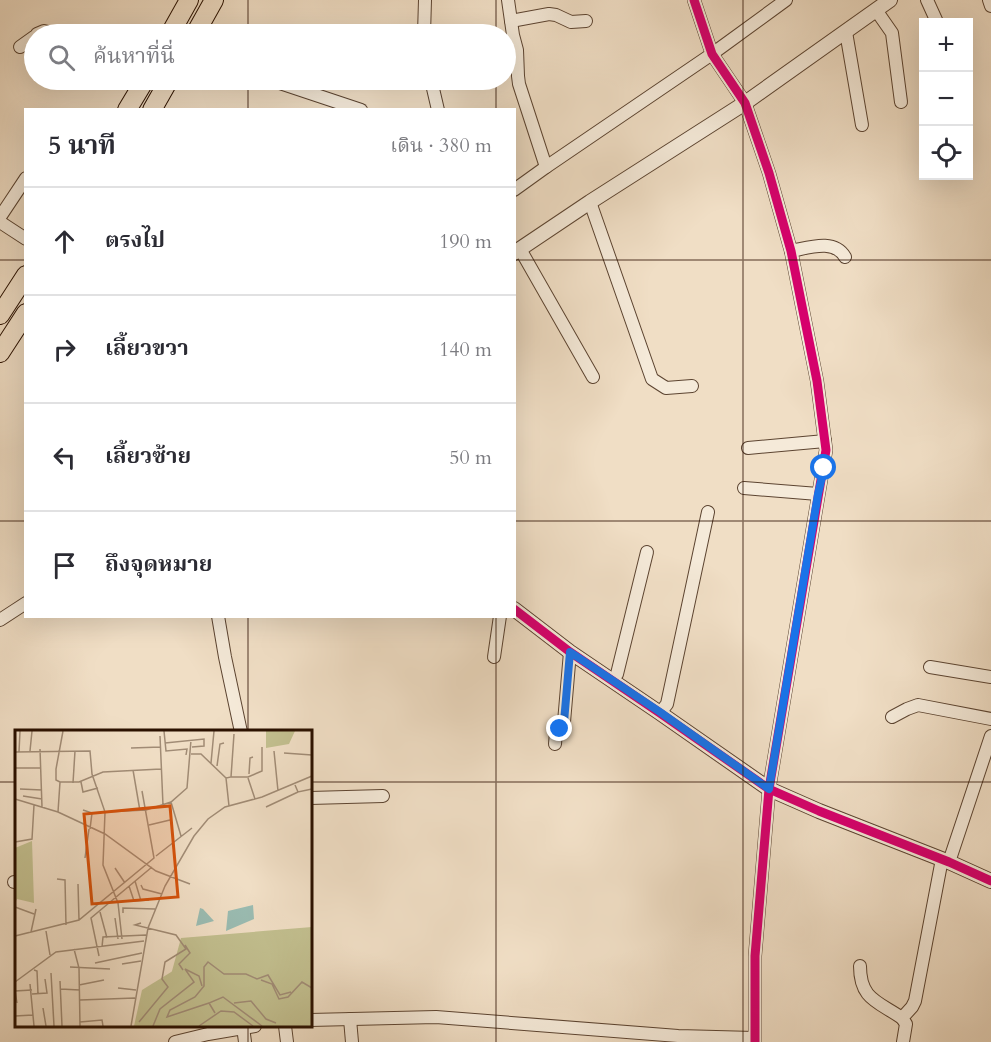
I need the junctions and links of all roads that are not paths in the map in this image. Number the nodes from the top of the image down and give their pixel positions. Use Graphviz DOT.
graph roads {
  1 [pos="189,0"];
  2 [pos="214,0"];
  3 [pos="425,0"];
  4 [pos="508,0"];
  5 [pos="694,0"];
  6 [pos="786,0"];
  7 [pos="891,0"];
  8 [pos="927,0"];
  9 [pos="989,0"];
  10 [pos="991,6"];
  11 [pos="876,10"];
  12 [pos="935,18"];
  13 [pos="511,21"];
  14 [pos="586,21"];
  15 [pos="176,24"];
  16 [pos="201,24"];
  17 [pos="424,24"];
  18 [pos="511,24"];
  19 [pos="846,32"];
  20 [pos="24,44"];
  21 [pos="516,46"];
  22 [pos="20,47"];
  23 [pos="712,54"];
  24 [pos="137,90"];
  25 [pos="163,90"];
  26 [pos="301,90"];
  27 [pos="433,90"];
  28 [pos="901,102"];
  29 [pos="745,103"];
  30 [pos="129,108"];
  31 [pos="153,108"];
  32 [pos="355,108"];
  33 [pos="438,108"];
  34 [pos="862,125"];
  35 [pos="546,166"];
  36 [pos="24,181"];
  37 [pos="516,188"];
  38 [pos="590,202"];
  39 [pos="0,217"];
  40 [pos="0,222"];
  41 [pos="24,238"];
  42 [pos="517,251"];
  43 [pos="791,251"];
  44 [pos="845,257"];
  45 [pos="24,278"];
  46 [pos="0,315"];
  47 [pos="24,317"];
  48 [pos="0,353"];
  49 [pos="593,377"];
  50 [pos="692,386"];
  51 [pos="825,441"];
  52 [pos="748,448"];
  53 [pos="744,488"];
  54 [pos="818,494"];
  55 [pos="708,512"];
  56 [pos="647,552"];
  57 [pos="24,604"];
  58 [pos="516,611"];
  59 [pos="218,618"];
  60 [pos="500,618"];
  61 [pos="0,620"];
  62 [pos="570,652"];
  63 [pos="495,657"];
  64 [pos="930,667"];
  65 [pos="991,677"];
  66 [pos="613,680"];
  67 [pos="660,712"];
  68 [pos="892,717"];
  69 [pos="991,719"];
  70 [pos="241,730"];
  71 [pos="991,736"];
  72 [pos="555,744"];
  73 [pos="769,789"];
  74 [pos="383,796"];
  75 [pos="312,798"];
  76 [pos="945,861"];
  77 [pos="991,881"];
  78 [pos="860,966"];
  79 [pos="350,1018"];
  80 [pos="902,1018"];
  81 [pos="312,1020"];
  82 [pos="244,1027"];
  83 [pos="249,1027"];
  84 [pos="285,1027"];
  85 [pos="755,1040"];
  86 [pos="177,1042"];
  87 [pos="244,1042"];
  88 [pos="287,1042"];
  89 [pos="352,1042"];
  90 [pos="903,1042"];
  1 -- 15 [label="main road"];
  2 -- 16 [label="main road"];
  3 -- 17 [label="street"];
  4 -- 13 [label="street"];
  5 -- 23 [label="street"];
  6 -- 23 [label="street"];
  7 -- 11 [label="street"];
  8 -- 12 [label="street"];
  9 -- 10 [label="street"];
  11 -- 19 [label="street"];
  11 -- 28 [label="street"];
  13 -- 14 [label="street"];
  13 -- 18 [label="street"];
  19 -- 29 [label="street"];
  19 -- 34 [label="street"];
  20 -- 22 [label="street"];
  21 -- 35 [label="street"];
  23 -- 29 [label="street"];
  23 -- 35 [label="street"];
  24 -- 30 [label="main road"];
  25 -- 31 [label="main road"];
  26 -- 32 [label="street"];
  27 -- 33 [label="street"];
  29 -- 38 [label="street"];
  29 -- 43 [label="street"];
  35 -- 37 [label="street"];
  36 -- 39 [label="street"];
  38 -- 42 [label="street"];
  38 -- 50 [label="street"];
  40 -- 41 [label="street"];
  42 -- 49 [label="street"];
  43 -- 44 [label="street"];
  43 -- 51 [label="street"];
  45 -- 46 [label="main road"];
  47 -- 48 [label="main road"];
  51 -- 52 [label="street"];
  51 -- 54 [label="street"];
  53 -- 54 [label="street"];
  54 -- 73 [label="street"];
  55 -- 67 [label="street"];
  56 -- 66 [label="street"];
  57 -- 61 [label="street"];
  58 -- 62 [label="street"];
  59 -- 70 [label="street"];
  60 -- 63 [label="street"];
  62 -- 66 [label="street"];
  62 -- 72 [label="street"];
  64 -- 65 [label="street"];
  66 -- 67 [label="street"];
  67 -- 73 [label="street"];
  68 -- 69 [label="street"];
  71 -- 76 [label="street"];
  73 -- 76 [label="street"];
  73 -- 85 [label="street"];
  74 -- 75 [label="street"];
  76 -- 77 [label="street"];
  76 -- 80 [label="street"];
  78 -- 80 [label="street"];
  79 -- 81 [label="street"];
  79 -- 85 [label="street"];
  79 -- 89 [label="street"];
  80 -- 90 [label="street"];
  82 -- 86 [label="street"];
  83 -- 87 [label="street"];
  84 -- 88 [label="street"];
}
